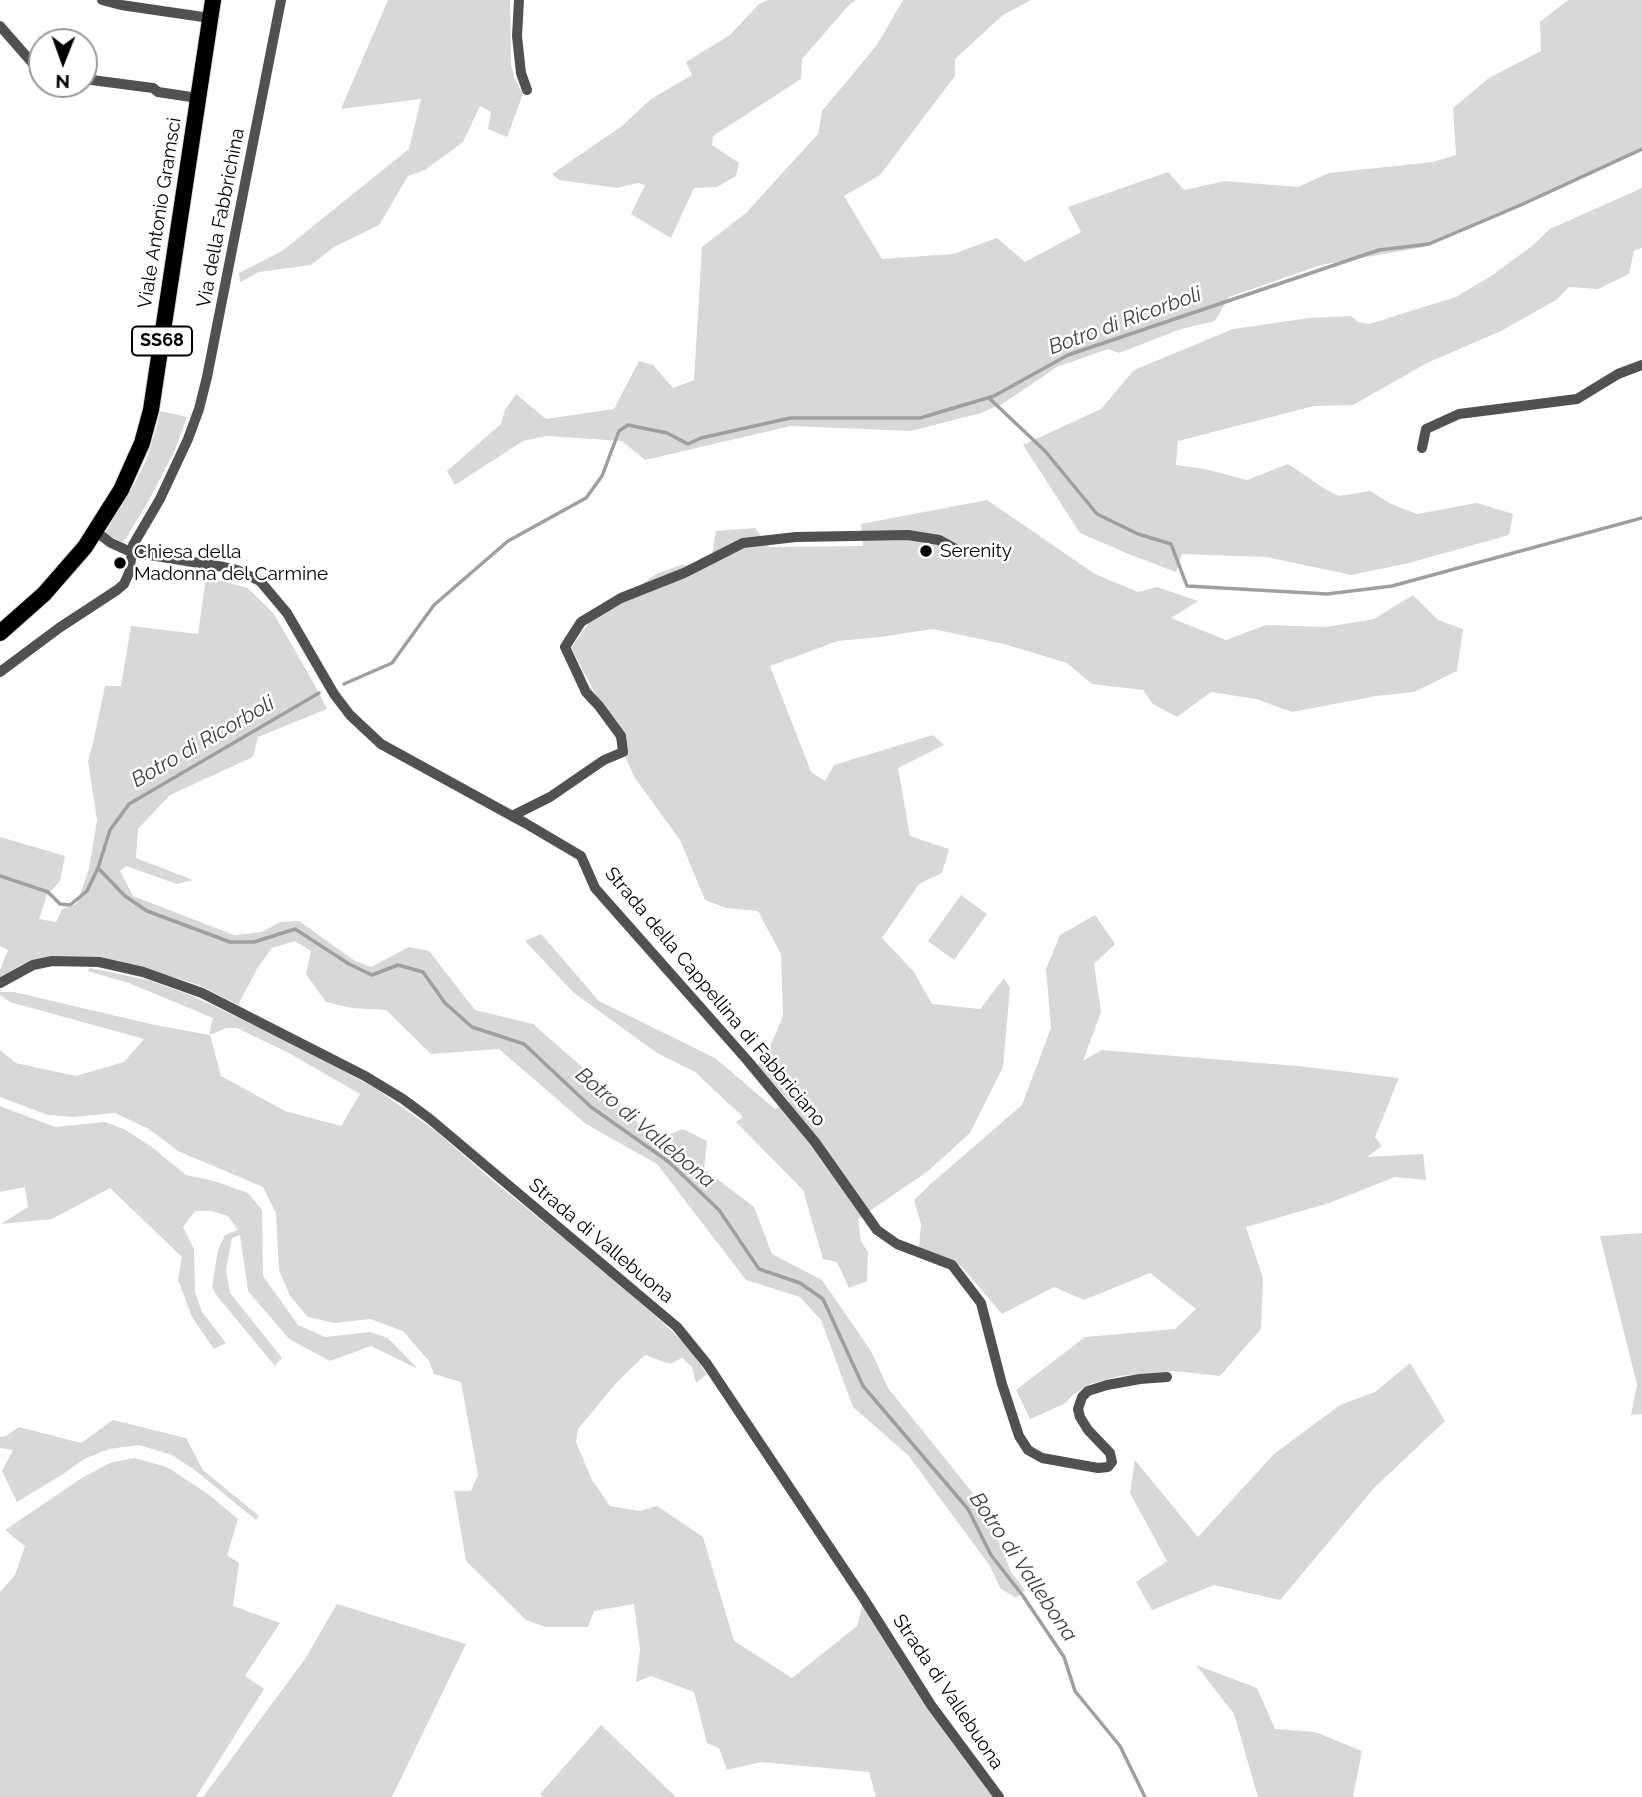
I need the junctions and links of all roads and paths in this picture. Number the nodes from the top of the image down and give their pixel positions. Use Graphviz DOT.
graph roads {
  1 [pos="102,0"];
  2 [pos="213,0"];
  3 [pos="519,0"];
  4 [pos="280,6"];
  5 [pos="210,18"];
  6 [pos="0,26"];
  7 [pos="28,59"];
  8 [pos="98,81"];
  9 [pos="527,90"];
  10 [pos="198,98"];
  11 [pos="1642,365"];
  12 [pos="1422,448"];
  13 [pos="95,531"];
  14 [pos="131,552"];
  15 [pos="961,552"];
  16 [pos="0,633"];
  17 [pos="0,672"];
  18 [pos="512,816"];
  19 [pos="0,983"];
  20 [pos="1167,1377"];
  21 [pos="999,1797"];
  1 -- 5 [label="street"];
  2 -- 5 [label="main road, Viale Antonio Gramsci / SS68"];
  3 -- 9 [label="street"];
  4 -- 14 [label="street, Via della Fabbrichina"];
  5 -- 10 [label="main road, Viale Antonio Gramsci / SS68"];
  6 -- 7 [label="street"];
  8 -- 10 [label="street"];
  10 -- 13 [label="main road, Viale Antonio Gramsci / SS68"];
  11 -- 12 [label="street"];
  13 -- 14 [label="street, Strada della Cappellina di Fabbriciano"];
  13 -- 16 [label="main road, Viale Antonio Gramsci / SS68"];
  14 -- 17 [label="street, Via della Fabbrichina"];
  14 -- 18 [label="street, Strada della Cappellina di Fabbriciano"];
  15 -- 18 [label="street"];
  18 -- 20 [label="street, Strada della Cappellina di Fabbriciano"];
  19 -- 21 [label="street, Strada di Vallebuona"];
}
